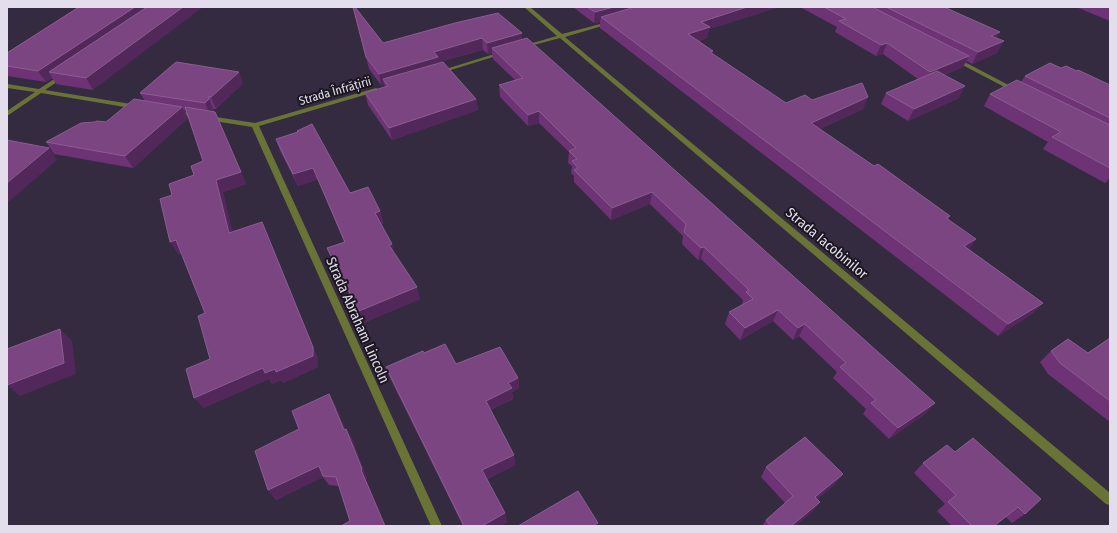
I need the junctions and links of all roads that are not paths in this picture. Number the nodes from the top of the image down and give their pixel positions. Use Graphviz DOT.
graph roads {
  1 [pos="527,7"];
  2 [pos="619,20"];
  3 [pos="562,36"];
  4 [pos="516,50"];
  5 [pos="508,52"];
  6 [pos="950,57"];
  7 [pos="65,74"];
  8 [pos="431,74"];
  9 [pos="7,86"];
  10 [pos="385,88"];
  11 [pos="40,91"];
  12 [pos="1020,93"];
  13 [pos="147,108"];
  14 [pos="170,112"];
  15 [pos="7,114"];
  16 [pos="255,125"];
  17 [pos="1110,500"];
  18 [pos="437,526"];
  1 -- 3 [label="street, Strada Iacobinilor"];
  2 -- 3 [label="street"];
  3 -- 4 [label="street"];
  3 -- 17 [label="street, Strada Iacobinilor"];
  5 -- 8 [label="street"];
  6 -- 12 [label="street"];
  7 -- 11 [label="street"];
  9 -- 11 [label="street"];
  10 -- 16 [label="street, Strada Înfrățirii"];
  11 -- 13 [label="street"];
  11 -- 15 [label="street"];
  14 -- 16 [label="street, Strada Înfrățirii"];
  16 -- 18 [label="street, Strada Abraham Lincoln"];
}
